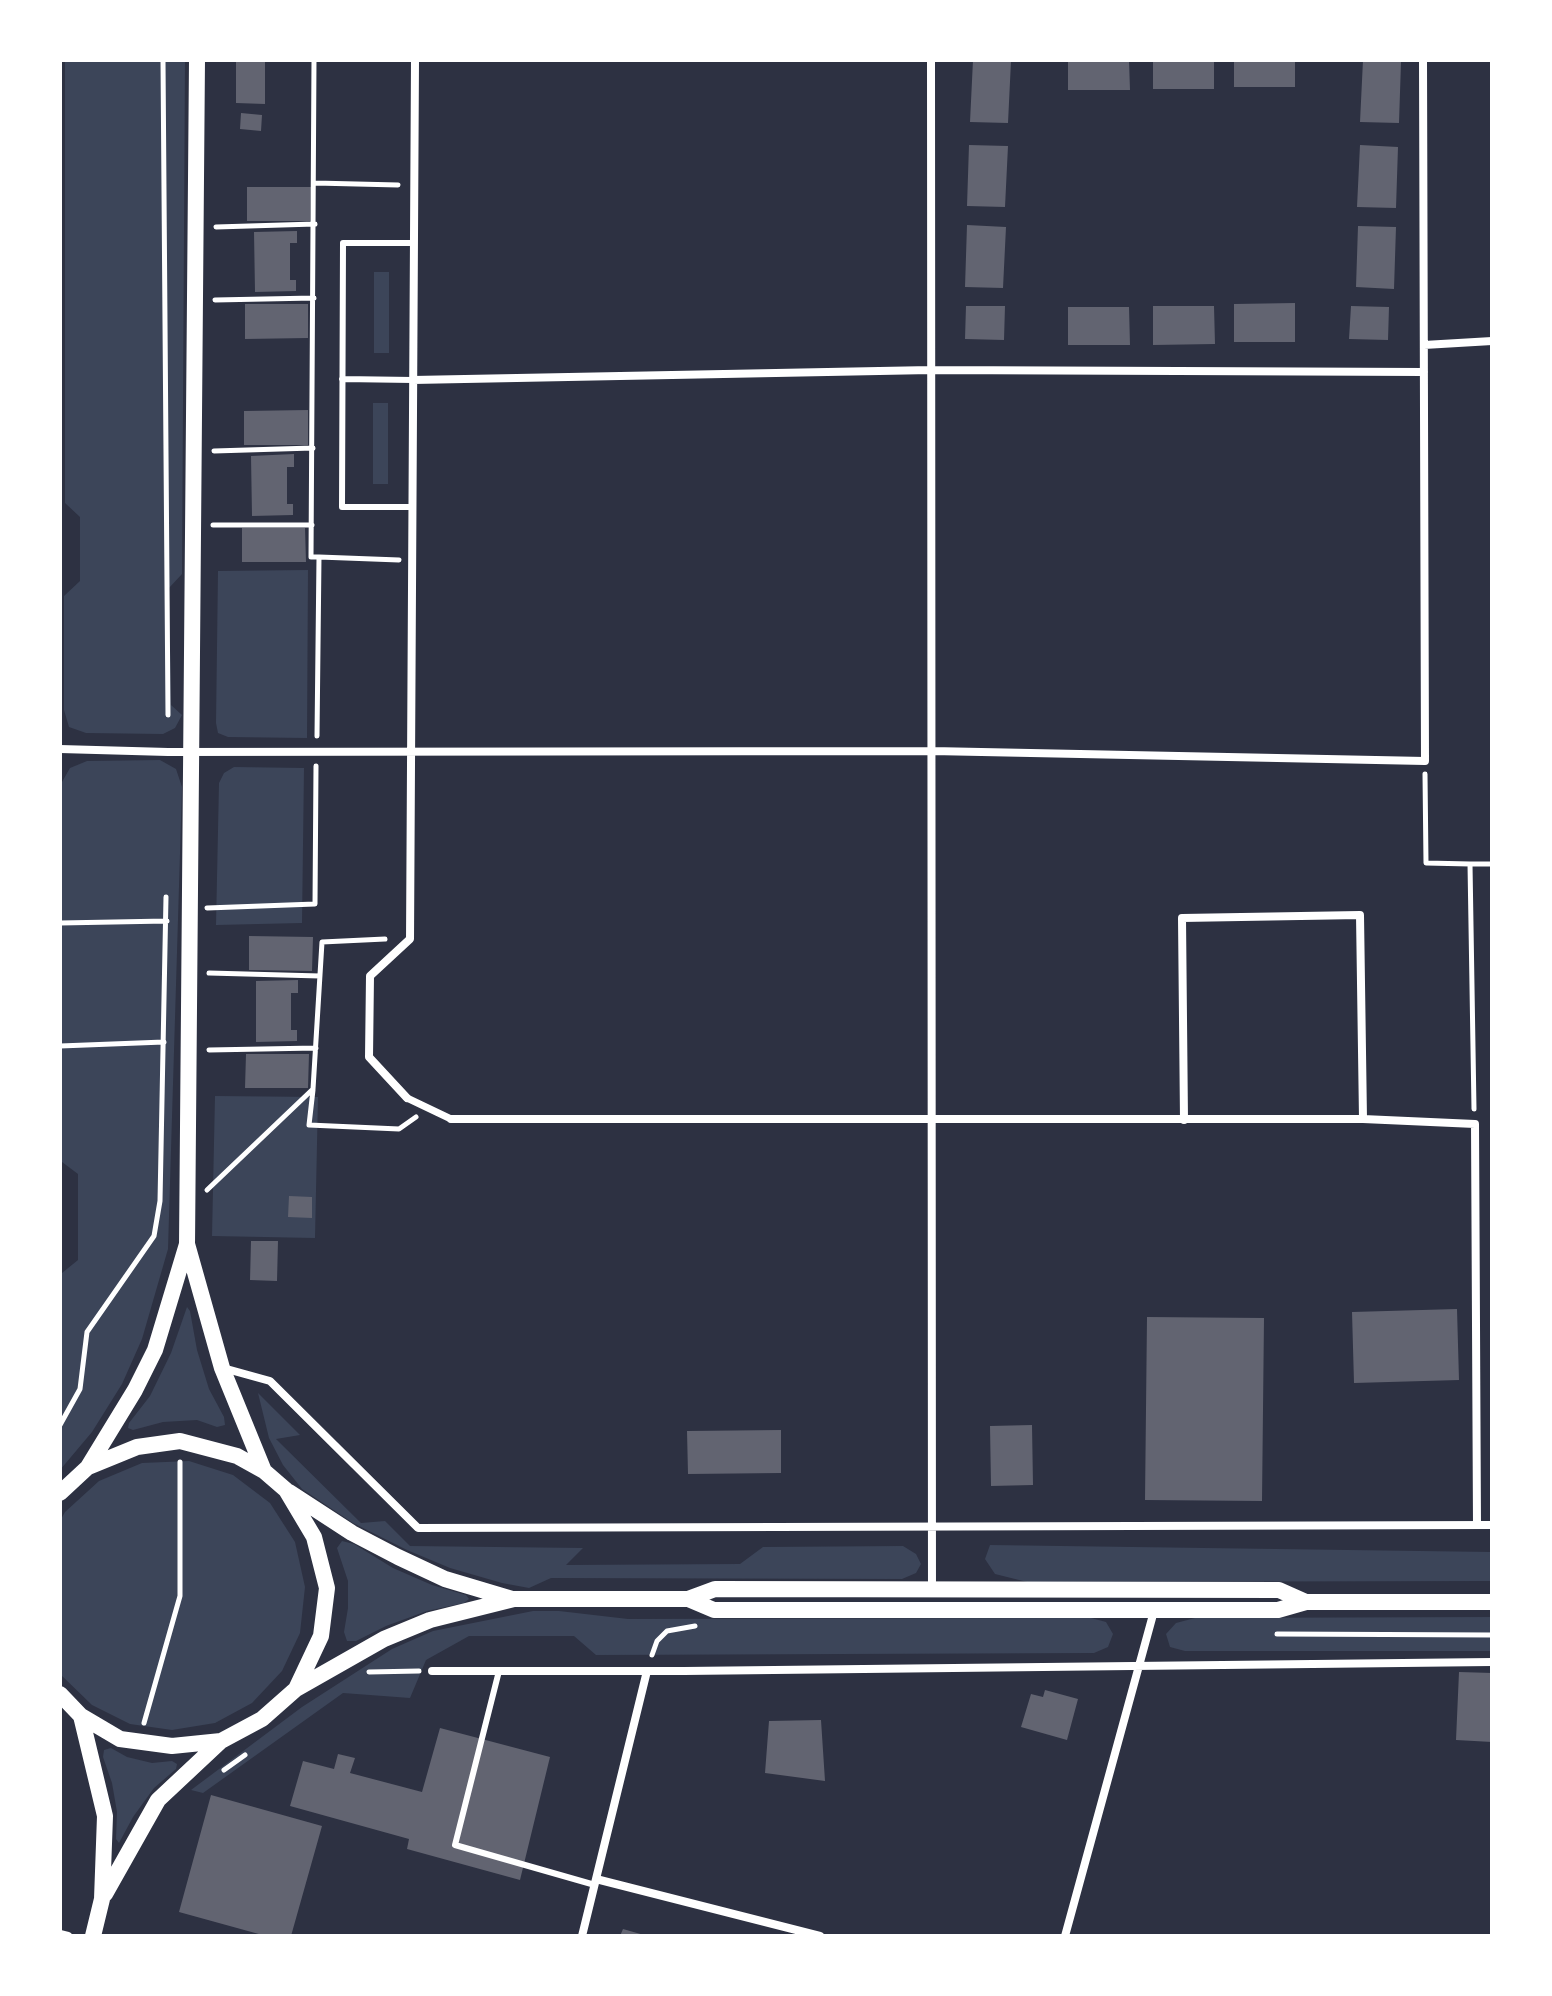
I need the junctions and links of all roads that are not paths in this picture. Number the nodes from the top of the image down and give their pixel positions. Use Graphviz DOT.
graph roads {
  1 [pos="197,60"];
  2 [pos="415,60"];
  3 [pos="931,60"];
  4 [pos="1423,60"];
  5 [pos="413,243"];
  6 [pos="1492,341"];
  7 [pos="1424,345"];
  8 [pos="931,370"];
  9 [pos="1424,372"];
  10 [pos="342,379"];
  11 [pos="413,380"];
  12 [pos="412,507"];
  13 [pos="60,749"];
  14 [pos="191,751"];
  15 [pos="411,751"];
  16 [pos="932,751"];
  17 [pos="407,1098"];
  18 [pos="451,1119"];
  19 [pos="1363,1119"];
  20 [pos="932,1120"];
  21 [pos="1184,1120"];
  22 [pos="187,1244"];
  23 [pos="222,1368"];
  24 [pos="88,1467"];
  25 [pos="264,1471"];
  26 [pos="286,1490"];
  27 [pos="60,1493"];
  28 [pos="1477,1525"];
  29 [pos="1492,1525"];
  30 [pos="933,1527"];
  31 [pos="932,1590"];
  32 [pos="514,1599"];
  33 [pos="688,1599"];
  34 [pos="1306,1602"];
  35 [pos="1492,1602"];
  36 [pos="1154,1610"];
  37 [pos="1492,1662"];
  38 [pos="1139,1666"];
  39 [pos="432,1671"];
  40 [pos="499,1671"];
  41 [pos="647,1671"];
  42 [pos="296,1689"];
  43 [pos="60,1694"];
  44 [pos="81,1716"];
  45 [pos="221,1741"];
  46 [pos="595,1882"];
  47 [pos="102,1899"];
  48 [pos="60,1934"];
  49 [pos="68,1936"];
  50 [pos="93,1936"];
  51 [pos="582,1936"];
  52 [pos="820,1936"];
  53 [pos="1065,1936"];
  1 -- 14 [label="main road"];
  2 -- 5 [label="street"];
  3 -- 8 [label="street"];
  4 -- 7 [label="street"];
  5 -- 10 [label="lane"];
  5 -- 11 [label="street"];
  6 -- 7 [label="street"];
  7 -- 9 [label="street"];
  8 -- 9 [label="street"];
  8 -- 11 [label="street"];
  8 -- 16 [label="street"];
  9 -- 16 [label="street"];
  10 -- 11 [label="lane"];
  10 -- 12 [label="lane"];
  11 -- 12 [label="street"];
  12 -- 15 [label="street"];
  13 -- 14 [label="street"];
  14 -- 15 [label="street"];
  14 -- 22 [label="main road"];
  15 -- 16 [label="street"];
  15 -- 17 [label="street"];
  16 -- 20 [label="street"];
  17 -- 18 [label="street"];
  18 -- 20 [label="street"];
  19 -- 21 [label="street"];
  19 -- 21 [label="street"];
  19 -- 28 [label="street"];
  20 -- 21 [label="street"];
  20 -- 30 [label="street"];
  22 -- 23 [label="main road"];
  22 -- 24 [label="main road"];
  23 -- 25 [label="main road"];
  23 -- 30 [label="street"];
  24 -- 25 [label="main road"];
  24 -- 27 [label="main road"];
  25 -- 26 [label="main road"];
  26 -- 32 [label="main road"];
  26 -- 42 [label="main road"];
  28 -- 29 [label="street"];
  28 -- 30 [label="street"];
  30 -- 31 [label="street"];
  31 -- 33 [label="main road"];
  31 -- 34 [label="main road"];
  32 -- 33 [label="main road"];
  32 -- 42 [label="main road"];
  33 -- 36 [label="main road"];
  34 -- 35 [label="main road"];
  34 -- 36 [label="main road"];
  36 -- 38 [label="street"];
  37 -- 38 [label="street"];
  38 -- 41 [label="street"];
  38 -- 53 [label="street"];
  39 -- 40 [label="street"];
  40 -- 41 [label="street"];
  40 -- 46 [label="lane"];
  41 -- 46 [label="street"];
  42 -- 45 [label="main road"];
  43 -- 44 [label="main road"];
  44 -- 45 [label="main road"];
  44 -- 47 [label="main road"];
  45 -- 47 [label="main road"];
  46 -- 51 [label="street"];
  46 -- 52 [label="street"];
  47 -- 50 [label="main road"];
  48 -- 49 [label="street"];
}
